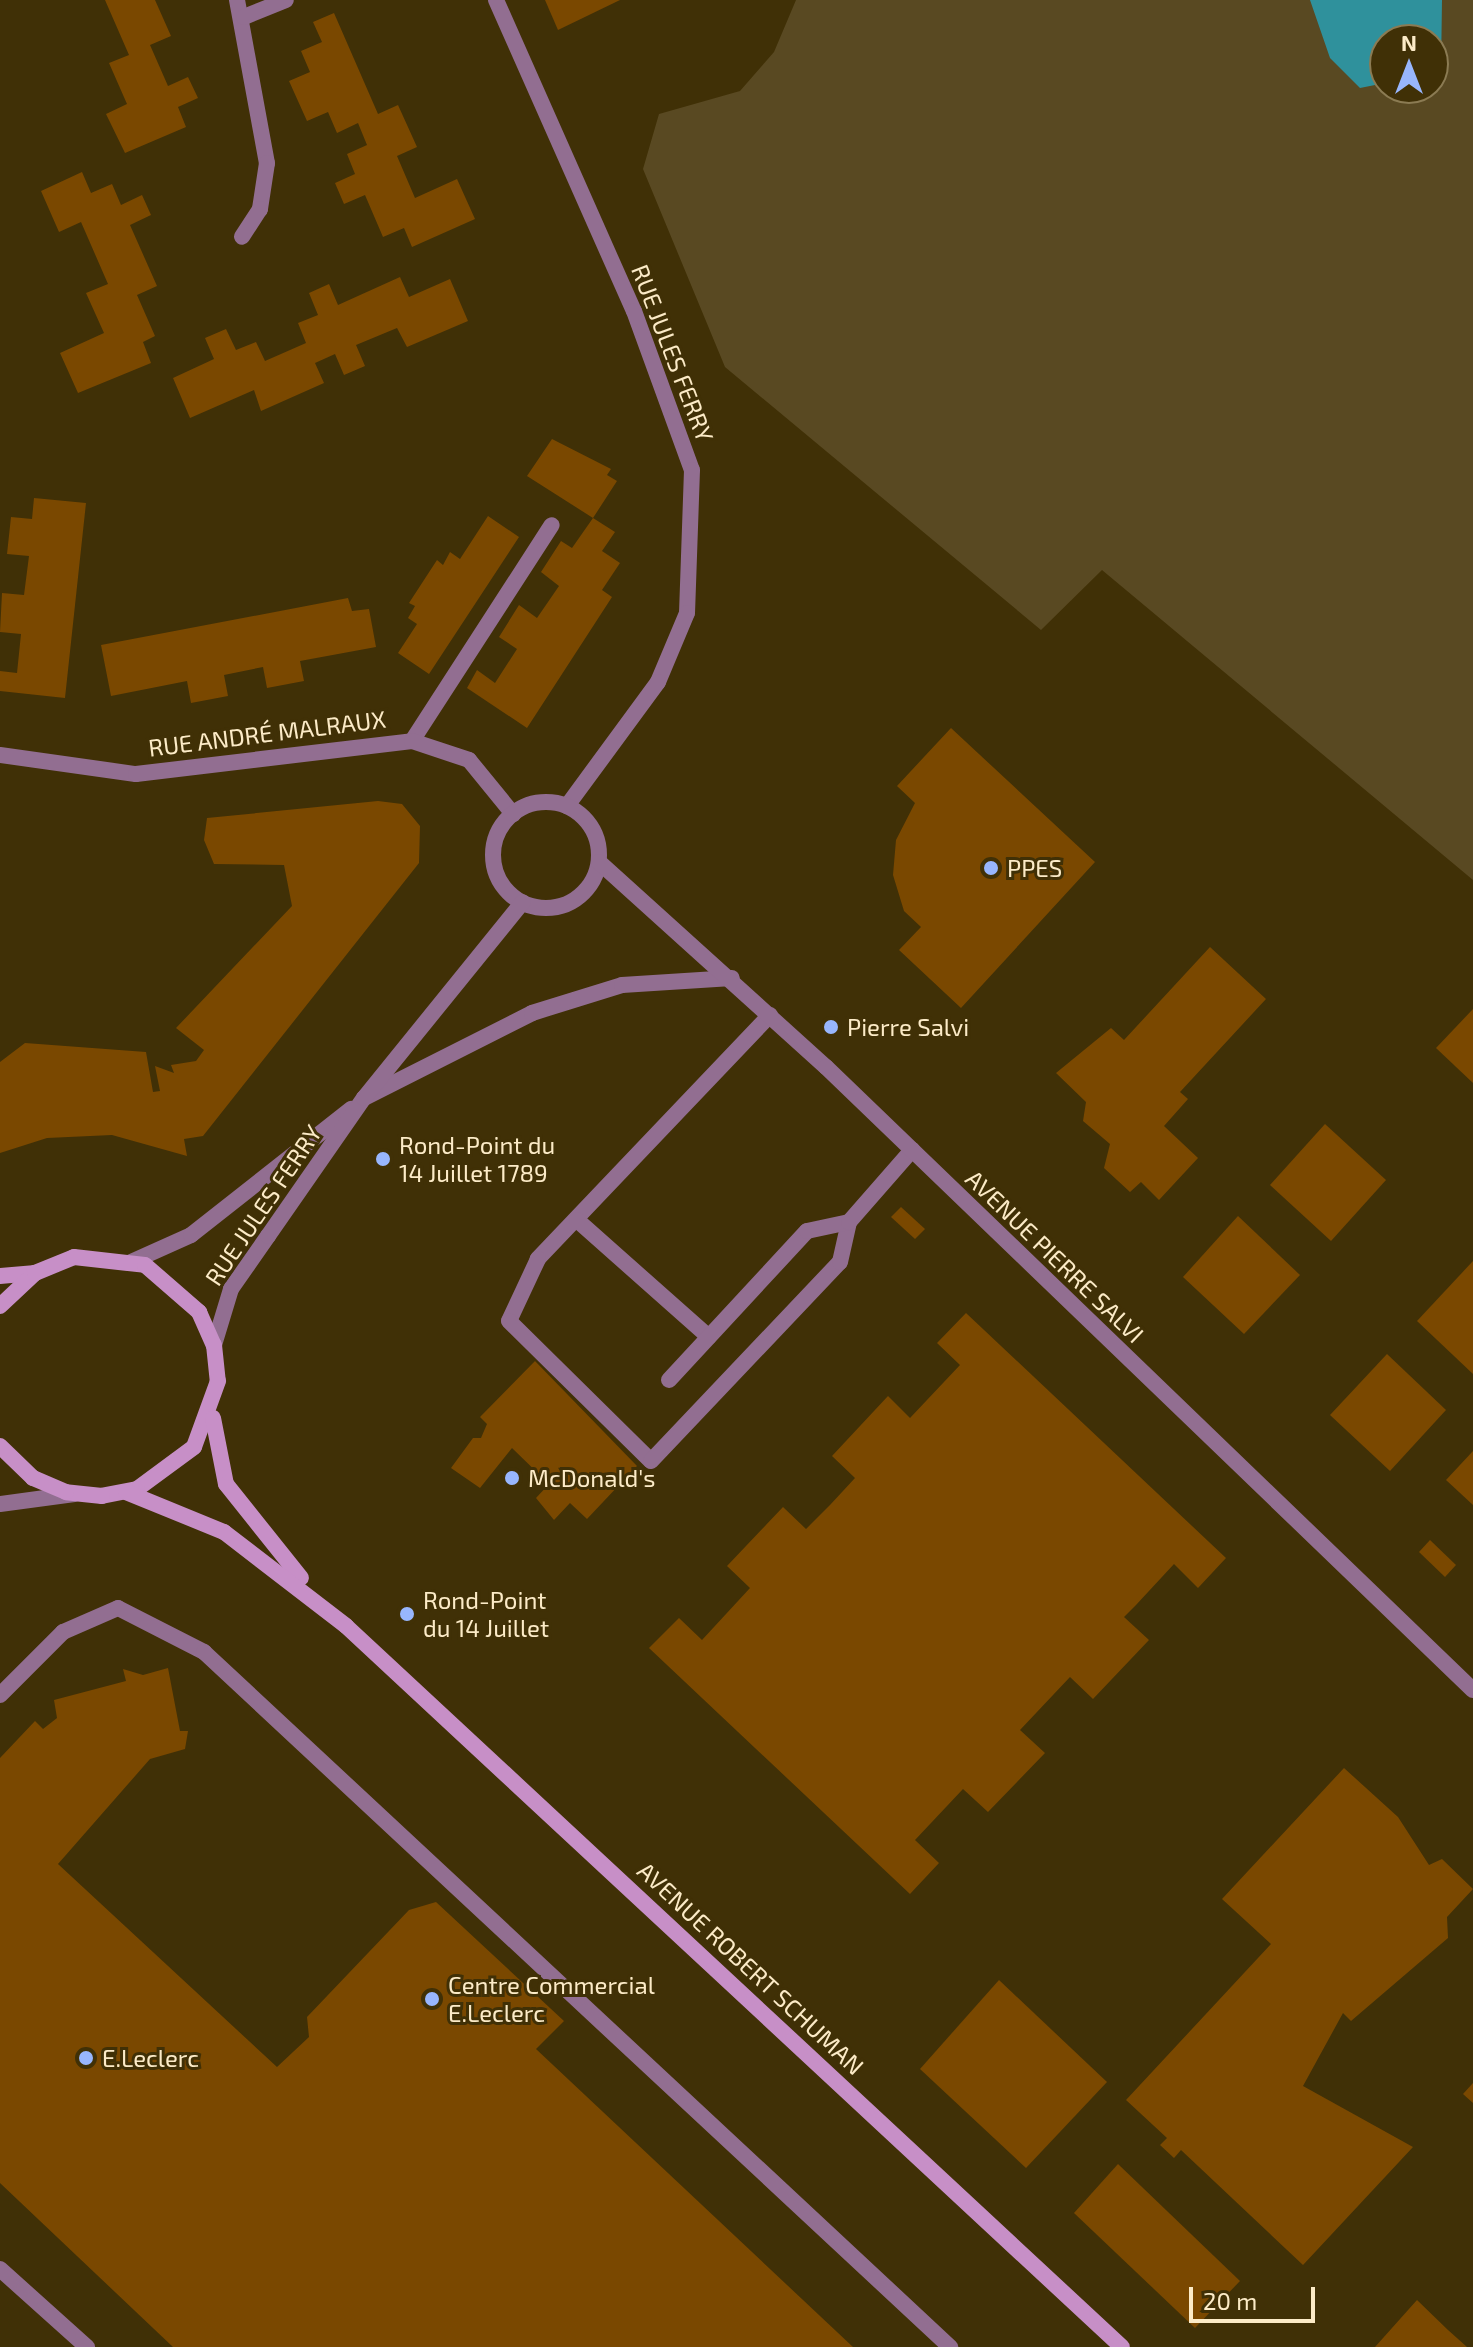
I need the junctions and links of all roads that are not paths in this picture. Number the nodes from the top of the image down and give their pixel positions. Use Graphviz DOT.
graph roads {
  1 [pos="237,0"];
  2 [pos="286,0"];
  3 [pos="496,0"];
  4 [pos="244,17"];
  5 [pos="242,237"];
  6 [pos="552,525"];
  7 [pos="412,741"];
  8 [pos="0,755"];
  9 [pos="567,806"];
  10 [pos="513,814"];
  11 [pos="599,862"];
  12 [pos="523,902"];
  13 [pos="732,978"];
  14 [pos="770,1015"];
  15 [pos="364,1098"];
  16 [pos="912,1150"];
  17 [pos="577,1220"];
  18 [pos="849,1222"];
  19 [pos="131,1262"];
  20 [pos="35,1273"];
  21 [pos="0,1276"];
  22 [pos="0,1306"];
  23 [pos="709,1337"];
  24 [pos="214,1345"];
  25 [pos="669,1380"];
  26 [pos="213,1406"];
  27 [pos="0,1446"];
  28 [pos="126,1492"];
  29 [pos="78,1494"];
  30 [pos="0,1504"];
  31 [pos="346,1626"];
  32 [pos="1473,1690"];
  33 [pos="0,1695"];
  34 [pos="0,2269"];
  35 [pos="87,2347"];
  36 [pos="950,2347"];
  37 [pos="1122,2347"];
  1 -- 4 [label="street"];
  2 -- 4 [label="street"];
  3 -- 9 [label="street, RUE JULES FERRY"];
  4 -- 5 [label="street"];
  6 -- 7 [label="street"];
  7 -- 8 [label="street, RUE ANDRÉ MALRAUX"];
  7 -- 10 [label="street, RUE ANDRÉ MALRAUX"];
  9 -- 10 [label="street"];
  9 -- 11 [label="street"];
  10 -- 12 [label="street"];
  11 -- 12 [label="street"];
  11 -- 13 [label="street, AVENUE PIERRE SALVI"];
  12 -- 15 [label="street, RUE JULES FERRY"];
  13 -- 14 [label="street, AVENUE PIERRE SALVI"];
  13 -- 15 [label="street"];
  14 -- 16 [label="street, AVENUE PIERRE SALVI"];
  14 -- 17 [label="street"];
  15 -- 19 [label="street, RUE JULES FERRY"];
  15 -- 24 [label="street, RUE JULES FERRY"];
  16 -- 18 [label="street"];
  16 -- 32 [label="street, AVENUE PIERRE SALVI"];
  17 -- 18 [label="street"];
  17 -- 23 [label="street"];
  18 -- 23 [label="street"];
  19 -- 20 [label="main road"];
  19 -- 24 [label="main road"];
  20 -- 21 [label="main road"];
  20 -- 22 [label="main road"];
  23 -- 25 [label="street"];
  24 -- 26 [label="main road"];
  26 -- 28 [label="main road"];
  26 -- 31 [label="main road, AVENUE ROBERT SCHUMAN"];
  27 -- 29 [label="main road"];
  28 -- 29 [label="main road"];
  28 -- 31 [label="main road, AVENUE ROBERT SCHUMAN"];
  29 -- 30 [label="street"];
  31 -- 37 [label="main road, AVENUE ROBERT SCHUMAN"];
  33 -- 36 [label="street"];
  34 -- 35 [label="street"];
}
